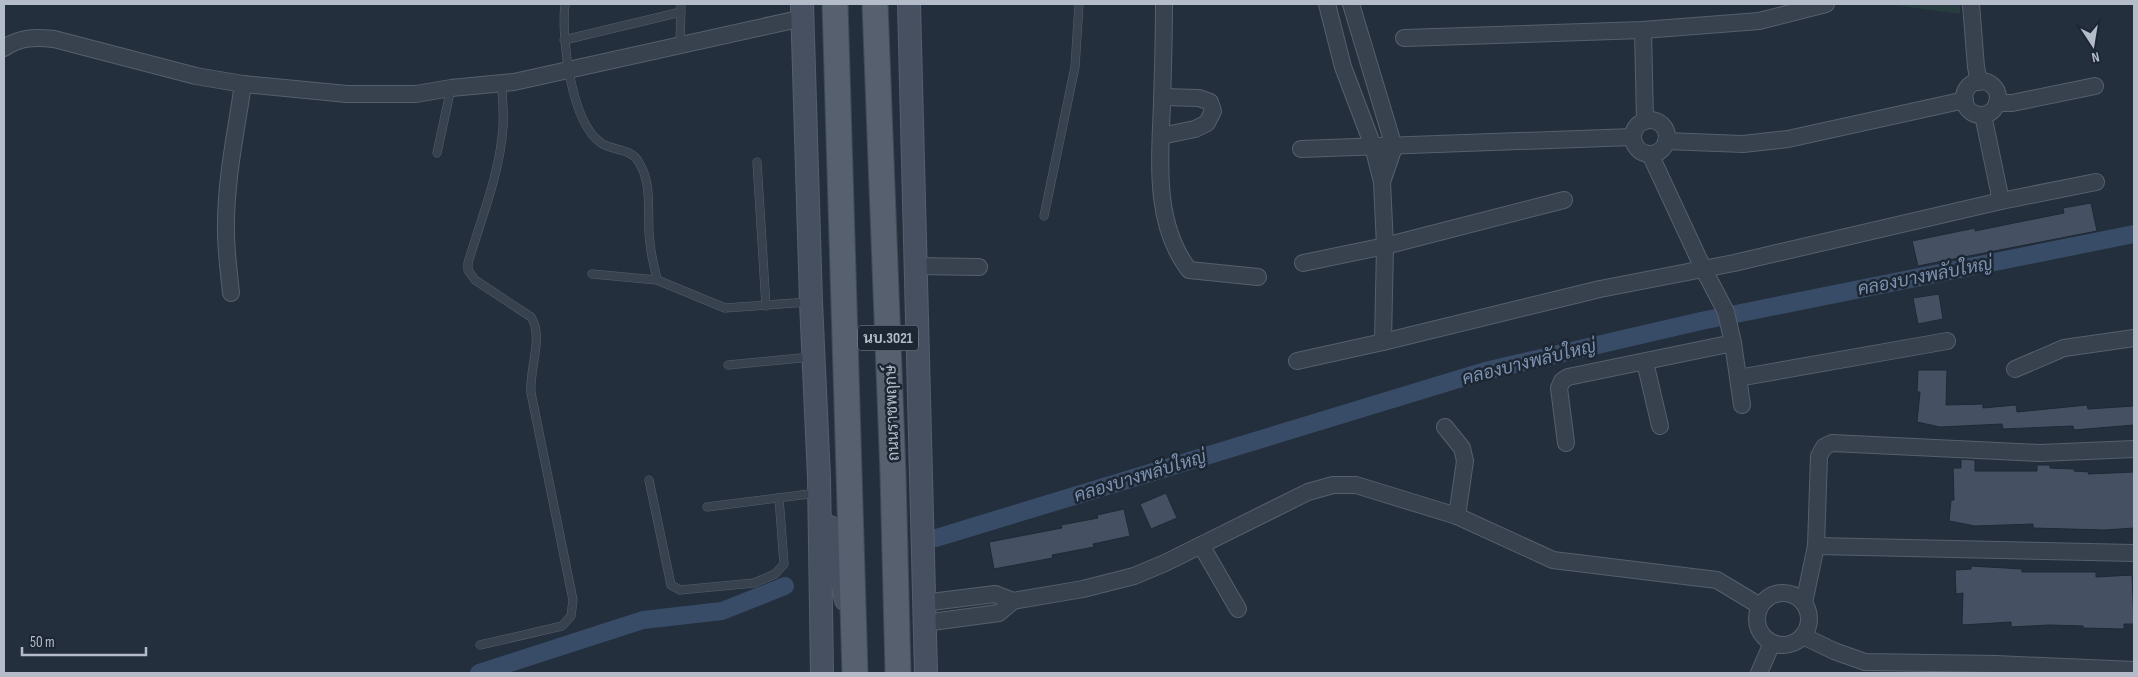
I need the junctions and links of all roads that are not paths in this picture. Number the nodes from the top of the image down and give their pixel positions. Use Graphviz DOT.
graph roads {
  1 [pos="565,4"];
  2 [pos="835,4"];
  3 [pos="875,4"];
  4 [pos="909,4"];
  5 [pos="1079,4"];
  6 [pos="1164,4"];
  7 [pos="1327,4"];
  8 [pos="1351,4"];
  9 [pos="1826,4"];
  10 [pos="1973,4"];
  11 [pos="681,8"];
  12 [pos="803,11"];
  13 [pos="1643,30"];
  14 [pos="1360,37"];
  15 [pos="1404,38"];
  16 [pos="564,40"];
  17 [pos="1339,46"];
  18 [pos="680,47"];
  19 [pos="4,48"];
  20 [pos="569,71"];
  21 [pos="1979,82"];
  22 [pos="243,84"];
  23 [pos="502,84"];
  24 [pos="2095,86"];
  25 [pos="451,88"];
  26 [pos="1162,97"];
  27 [pos="1965,100"];
  28 [pos="1997,103"];
  29 [pos="1983,115"];
  30 [pos="1645,121"];
  31 [pos="1161,136"];
  32 [pos="1633,137"];
  33 [pos="1666,141"];
  34 [pos="1373,146"];
  35 [pos="1394,147"];
  36 [pos="1301,149"];
  37 [pos="437,153"];
  38 [pos="1650,154"];
  39 [pos="757,162"];
  40 [pos="1382,182"];
  41 [pos="2096,182"];
  42 [pos="1564,200"];
  43 [pos="2002,201"];
  44 [pos="1044,216"];
  45 [pos="1385,246"];
  46 [pos="1303,263"];
  47 [pos="915,266"];
  48 [pos="979,267"];
  49 [pos="1703,268"];
  50 [pos="592,274"];
  51 [pos="1258,277"];
  52 [pos="657,280"];
  53 [pos="231,293"];
  54 [pos="811,302"];
  55 [pos="766,306"];
  56 [pos="2134,338"];
  57 [pos="1947,340"];
  58 [pos="1383,342"];
  59 [pos="1733,343"];
  60 [pos="813,357"];
  61 [pos="1297,361"];
  62 [pos="1646,362"];
  63 [pos="728,365"];
  64 [pos="2015,369"];
  65 [pos="1738,378"];
  66 [pos="1742,405"];
  67 [pos="1660,426"];
  68 [pos="1445,427"];
  69 [pos="1566,442"];
  70 [pos="2134,450"];
  71 [pos="893,474"];
  72 [pos="649,480"];
  73 [pos="819,485"];
  74 [pos="779,498"];
  75 [pos="707,507"];
  76 [pos="1457,516"];
  77 [pos="1201,545"];
  78 [pos="1816,546"];
  79 [pos="2134,553"];
  80 [pos="1804,603"];
  81 [pos="923,605"];
  82 [pos="1760,606"];
  83 [pos="1238,609"];
  84 [pos="1803,636"];
  85 [pos="855,638"];
  86 [pos="1772,643"];
  87 [pos="480,645"];
  88 [pos="2134,670"];
  89 [pos="822,673"];
  90 [pos="855,673"];
  91 [pos="898,673"];
  92 [pos="926,673"];
  93 [pos="1759,673"];
  1 -- 16 [label="lane"];
  2 -- 85 [label="main road, นบ.3021"];
  3 -- 71 [label="main road, ถนนราชพฤกษ์ / นบ.3021"];
  4 -- 47 [label="main road, ถนนราชพฤกษ์ / นบ.3021"];
  5 -- 44 [label="lane"];
  6 -- 26 [label="street"];
  7 -- 17 [label="street"];
  8 -- 14 [label="street"];
  9 -- 13 [label="street"];
  10 -- 21 [label="street"];
  11 -- 16 [label="lane"];
  11 -- 18 [label="lane"];
  12 -- 18 [label="street"];
  12 -- 54 [label="main road"];
  13 -- 15 [label="street"];
  13 -- 30 [label="street"];
  14 -- 17 [label="street"];
  14 -- 35 [label="street"];
  16 -- 20 [label="lane"];
  17 -- 34 [label="street"];
  18 -- 20 [label="street"];
  19 -- 22 [label="street"];
  20 -- 23 [label="street"];
  20 -- 52 [label="lane"];
  21 -- 27 [label="street"];
  21 -- 28 [label="street"];
  22 -- 25 [label="street"];
  22 -- 53 [label="street"];
  23 -- 25 [label="street"];
  23 -- 87 [label="lane"];
  24 -- 28 [label="street"];
  25 -- 37 [label="lane"];
  26 -- 31 [label="street"];
  26 -- 31 [label="street"];
  27 -- 29 [label="street"];
  27 -- 33 [label="street"];
  28 -- 29 [label="street"];
  29 -- 43 [label="street"];
  30 -- 32 [label="street"];
  30 -- 33 [label="street"];
  31 -- 51 [label="street"];
  32 -- 35 [label="street"];
  32 -- 38 [label="street"];
  33 -- 38 [label="street"];
  34 -- 35 [label="street"];
  34 -- 36 [label="street"];
  34 -- 40 [label="street"];
  35 -- 40 [label="street"];
  38 -- 49 [label="street"];
  39 -- 55 [label="lane"];
  40 -- 45 [label="street"];
  41 -- 43 [label="street"];
  42 -- 45 [label="street"];
  43 -- 49 [label="street"];
  45 -- 46 [label="street"];
  45 -- 58 [label="street"];
  47 -- 48 [label="street"];
  47 -- 81 [label="main road, ถนนราชพฤกษ์ / นบ.3021"];
  49 -- 58 [label="street"];
  49 -- 59 [label="street"];
  50 -- 52 [label="lane"];
  52 -- 55 [label="lane"];
  54 -- 55 [label="lane"];
  54 -- 60 [label="main road"];
  56 -- 64 [label="street"];
  57 -- 65 [label="street"];
  58 -- 61 [label="street"];
  59 -- 62 [label="street"];
  59 -- 65 [label="street"];
  60 -- 63 [label="lane"];
  60 -- 73 [label="main road"];
  62 -- 67 [label="street"];
  62 -- 69 [label="street"];
  65 -- 66 [label="street"];
  68 -- 76 [label="street"];
  70 -- 78 [label="street"];
  71 -- 81 [label="main road"];
  71 -- 91 [label="main road, ถนนราชพฤกษ์ / นบ.3021"];
  72 -- 74 [label="lane"];
  73 -- 74 [label="lane"];
  73 -- 85 [label="main road"];
  73 -- 89 [label="main road"];
  74 -- 75 [label="lane"];
  76 -- 77 [label="street"];
  76 -- 82 [label="street"];
  77 -- 81 [label="street"];
  77 -- 83 [label="street"];
  78 -- 79 [label="street"];
  78 -- 80 [label="street"];
  80 -- 82 [label="street"];
  80 -- 84 [label="street"];
  81 -- 92 [label="main road, ถนนราชพฤกษ์ / นบ.3021"];
  82 -- 86 [label="street"];
  84 -- 86 [label="street"];
  84 -- 88 [label="street"];
  85 -- 90 [label="main road, นบ.3021"];
  86 -- 93 [label="street"];
}
